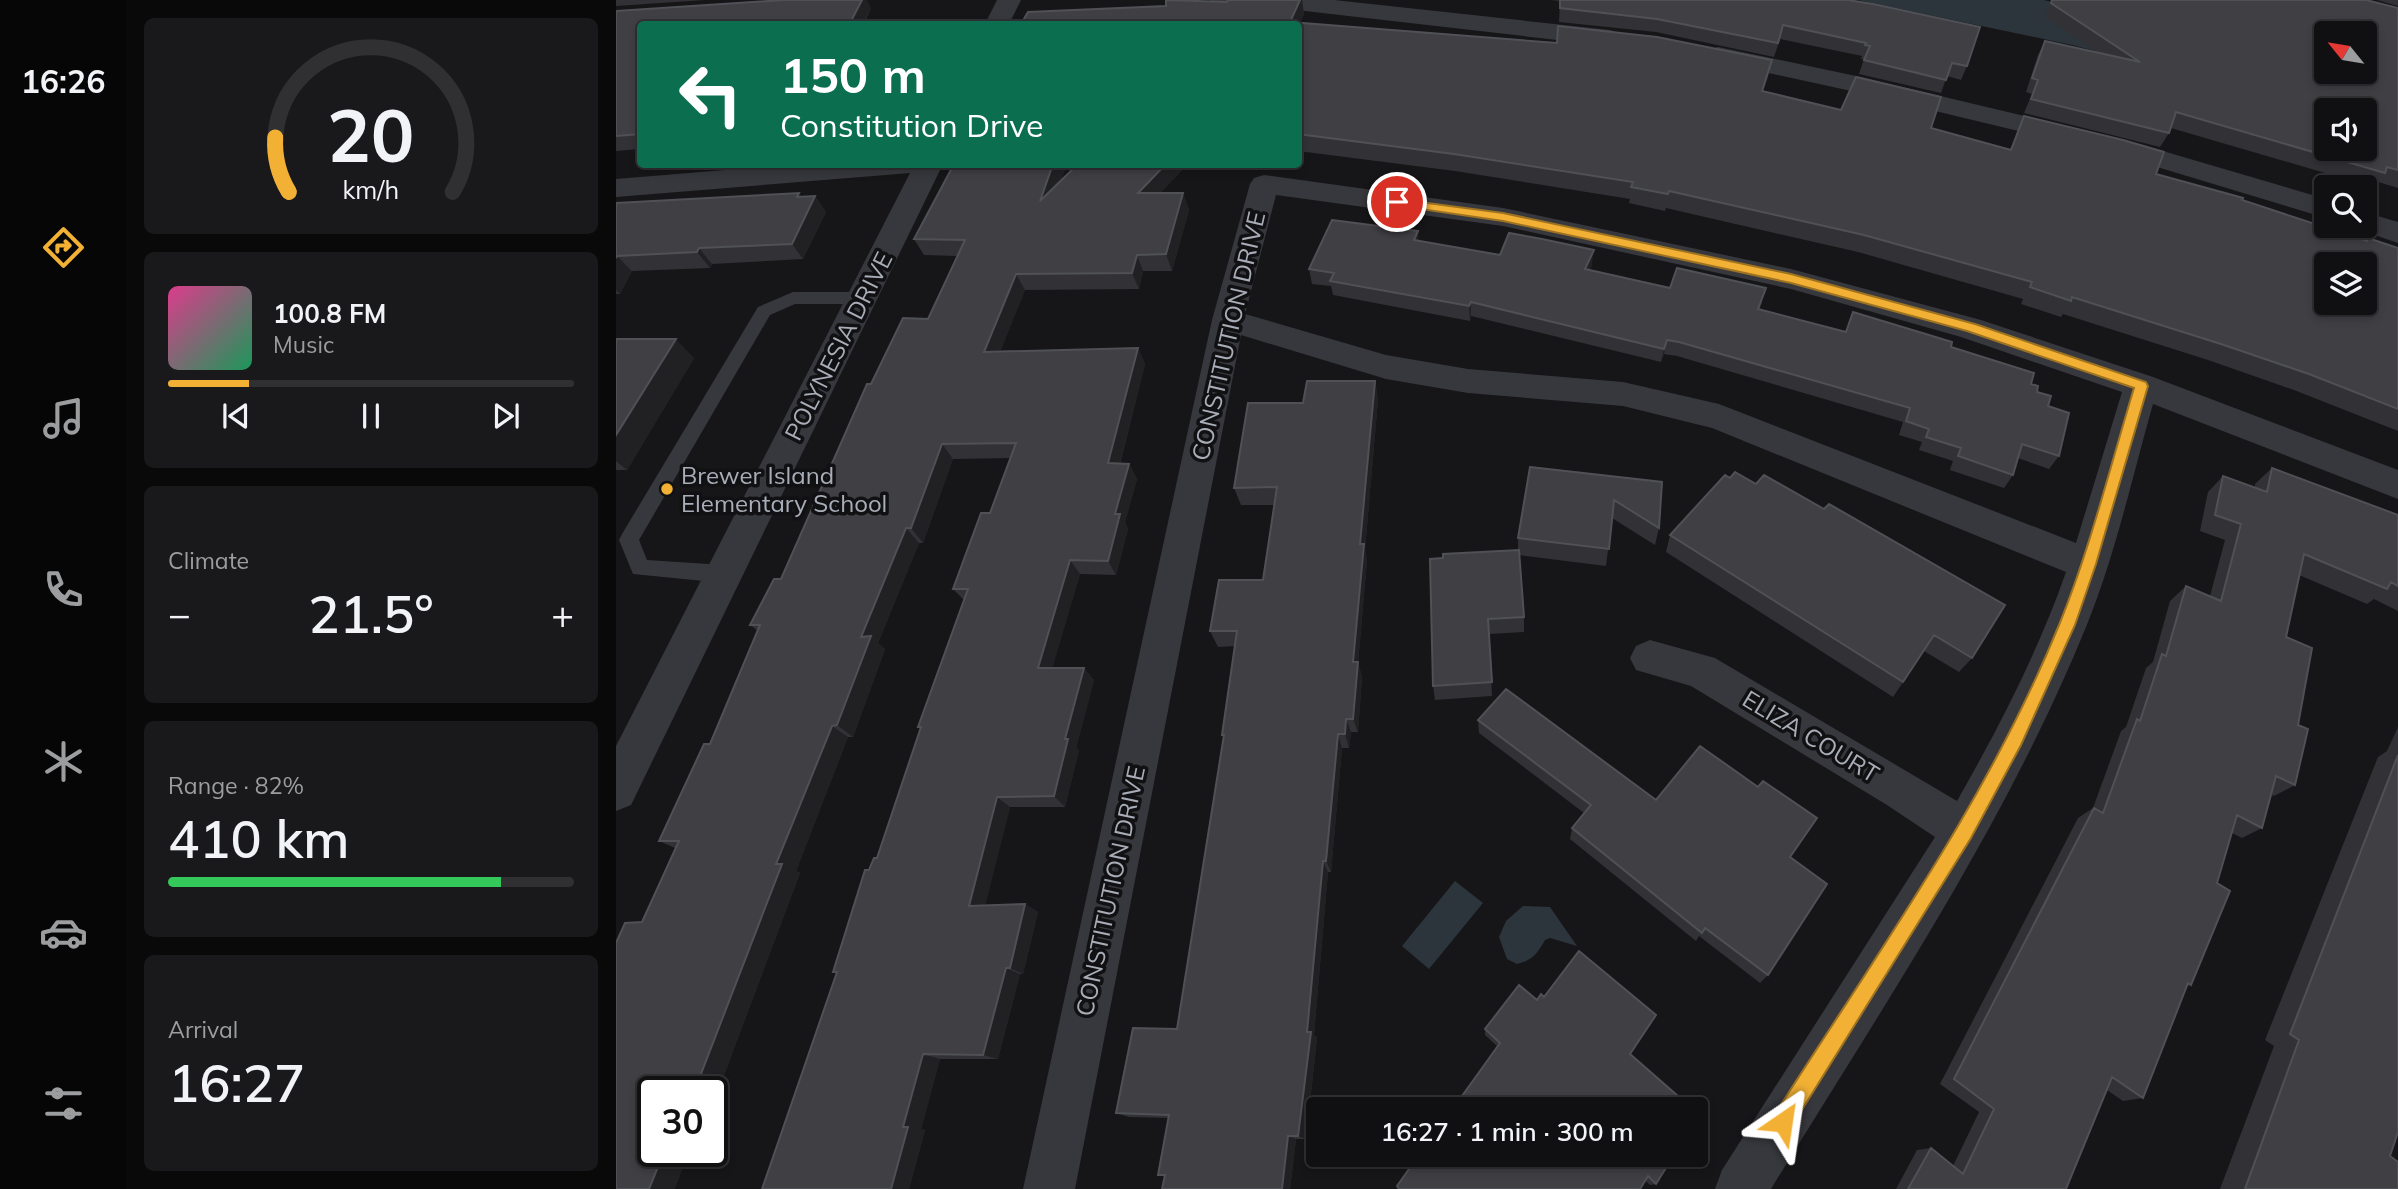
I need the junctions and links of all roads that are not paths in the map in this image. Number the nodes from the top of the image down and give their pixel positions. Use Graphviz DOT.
graph roads {
  1 [pos="1009,0"];
  2 [pos="1222,0"];
  3 [pos="999,21"];
  4 [pos="1641,41"];
  5 [pos="1695,51"];
  6 [pos="865,168"];
  7 [pos="927,168"];
  8 [pos="616,188"];
  9 [pos="2314,205"];
  10 [pos="2377,226"];
  11 [pos="2398,233"];
  12 [pos="862,298"];
  13 [pos="1228,320"];
  14 [pos="2141,386"];
  15 [pos="2398,485"];
  16 [pos="2088,564"];
  17 [pos="724,574"];
  18 [pos="1650,658"];
  19 [pos="616,790"];
  20 [pos="1964,831"];
  21 [pos="1049,1189"];
  22 [pos="1741,1189"];
  1 -- 3 [label="street"];
  2 -- 4 [label="street"];
  5 -- 9 [label="street"];
  6 -- 8 [label="street"];
  7 -- 12 [label="street, POLYNESIA DRIVE"];
  10 -- 11 [label="street"];
  12 -- 17 [label="street, POLYNESIA DRIVE"];
  12 -- 17 [label="lane"];
  13 -- 14 [label="street, CONSTITUTION DRIVE"];
  13 -- 16 [label="street"];
  13 -- 21 [label="street, CONSTITUTION DRIVE"];
  14 -- 15 [label="street, CONSTITUTION DRIVE"];
  14 -- 16 [label="street"];
  16 -- 20 [label="street"];
  17 -- 19 [label="street, POLYNESIA DRIVE"];
  18 -- 20 [label="street, ELIZA COURT"];
  20 -- 22 [label="street"];
}
